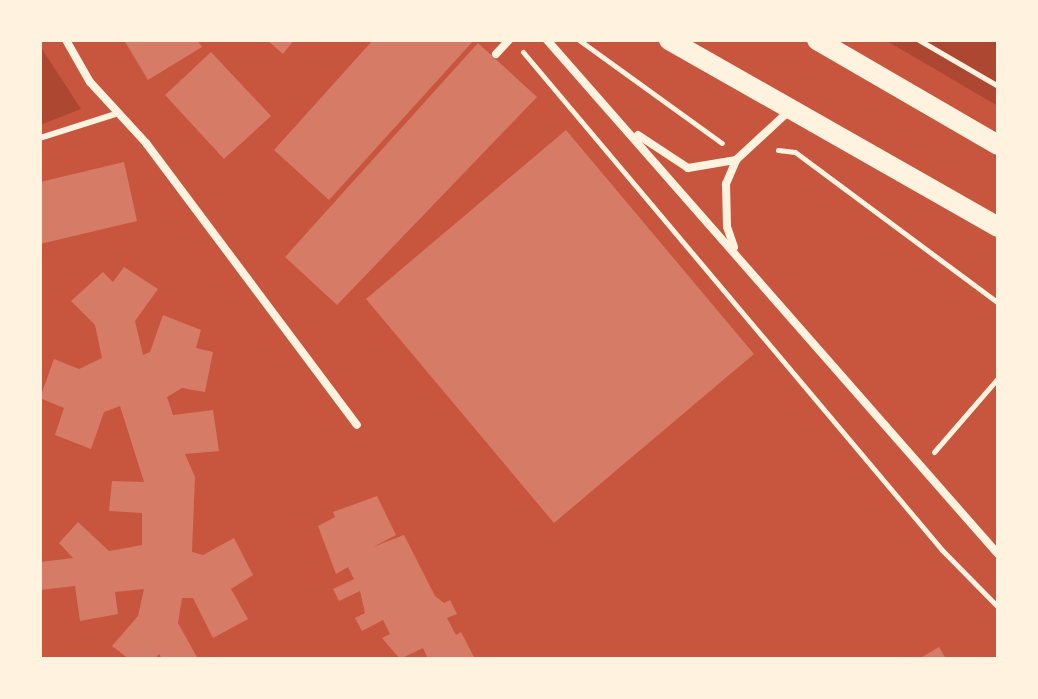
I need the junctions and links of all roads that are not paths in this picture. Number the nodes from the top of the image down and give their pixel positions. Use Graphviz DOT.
graph roads {
  1 [pos="66,40"];
  2 [pos="511,40"];
  3 [pos="547,40"];
  4 [pos="669,40"];
  5 [pos="817,40"];
  6 [pos="496,54"];
  7 [pos="791,109"];
  8 [pos="119,113"];
  9 [pos="628,127"];
  10 [pos="40,138"];
  11 [pos="998,145"];
  12 [pos="738,158"];
  13 [pos="998,227"];
  14 [pos="735,252"];
  15 [pos="357,425"];
  16 [pos="998,554"];
  1 -- 8 [label="street"];
  2 -- 6 [label="street"];
  3 -- 9 [label="street"];
  4 -- 7 [label="main road"];
  5 -- 11 [label="main road"];
  7 -- 12 [label="street"];
  7 -- 13 [label="main road"];
  8 -- 10 [label="lane"];
  8 -- 15 [label="street"];
  9 -- 12 [label="street"];
  9 -- 14 [label="street"];
  12 -- 14 [label="street"];
  14 -- 16 [label="street"];
}
